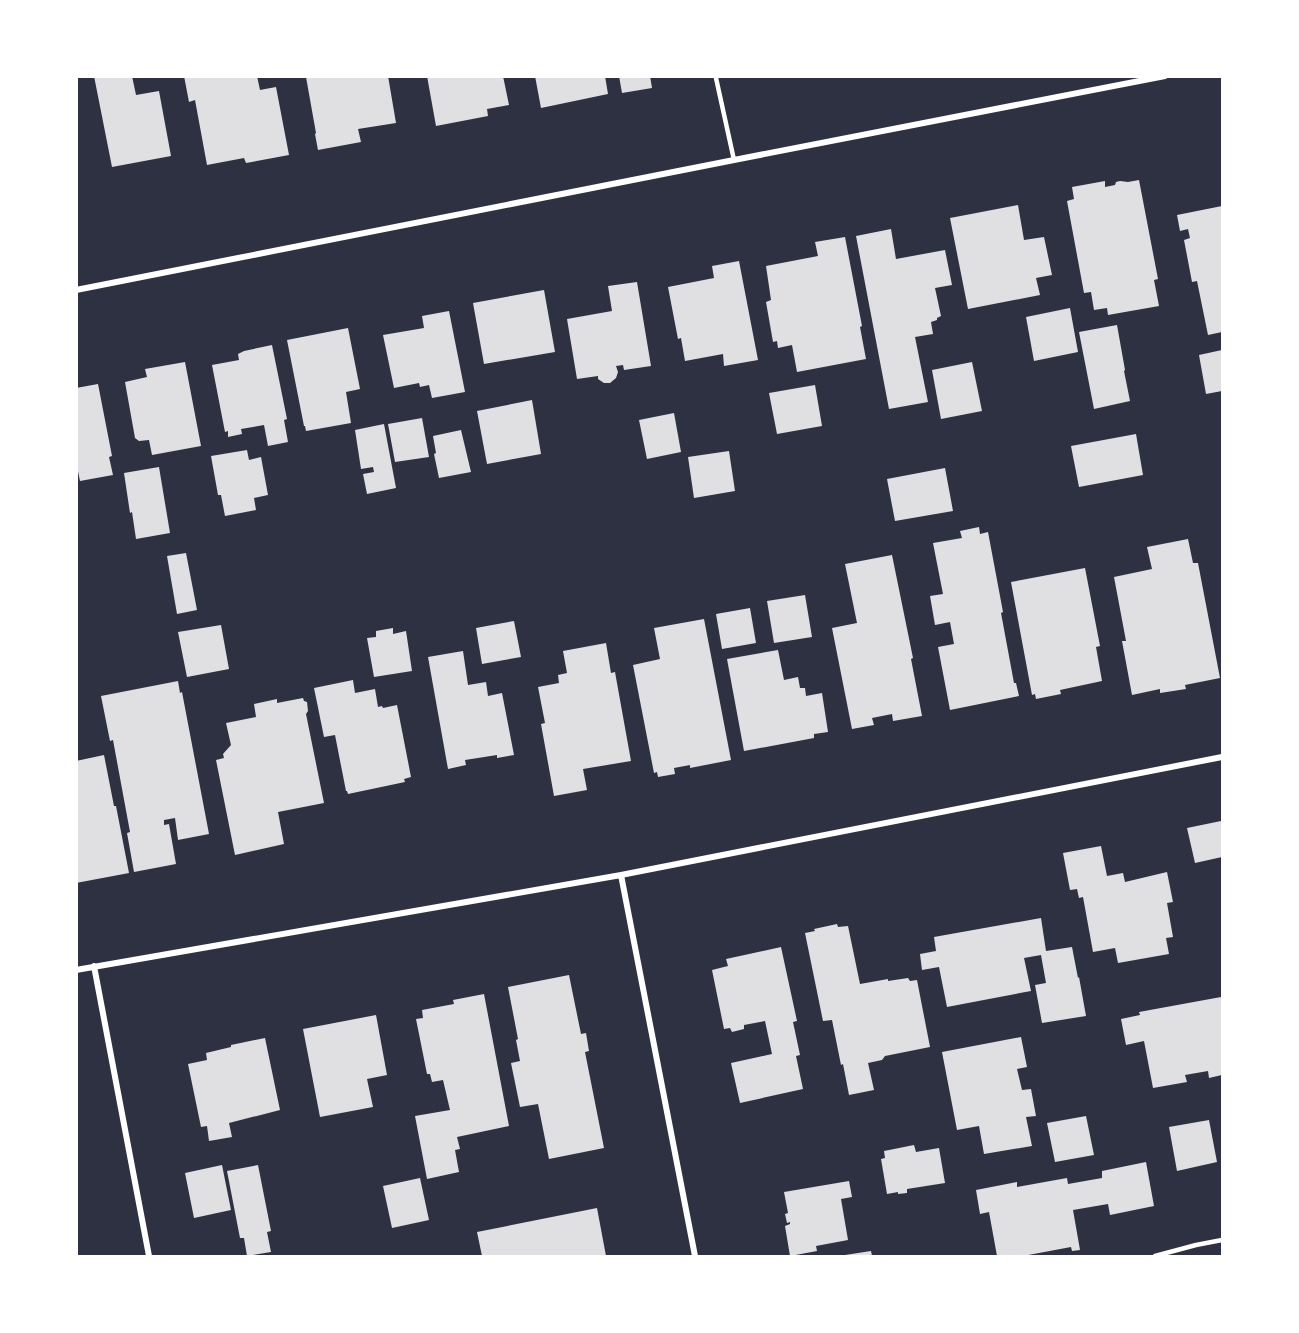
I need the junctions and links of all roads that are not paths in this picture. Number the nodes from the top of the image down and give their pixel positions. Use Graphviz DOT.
graph roads {
  1 [pos="1165,76"];
  2 [pos="716,78"];
  3 [pos="734,160"];
  4 [pos="76,290"];
  5 [pos="1222,758"];
  6 [pos="621,875"];
  7 [pos="94,966"];
  8 [pos="76,970"];
  9 [pos="1222,1240"];
  10 [pos="148,1257"];
  11 [pos="695,1257"];
  12 [pos="1155,1257"];
  1 -- 3 [label="street"];
  2 -- 3 [label="lane"];
  3 -- 4 [label="street"];
  5 -- 6 [label="street"];
  6 -- 7 [label="street"];
  6 -- 11 [label="street"];
  7 -- 8 [label="street"];
  7 -- 10 [label="street"];
  9 -- 12 [label="lane"];
}
